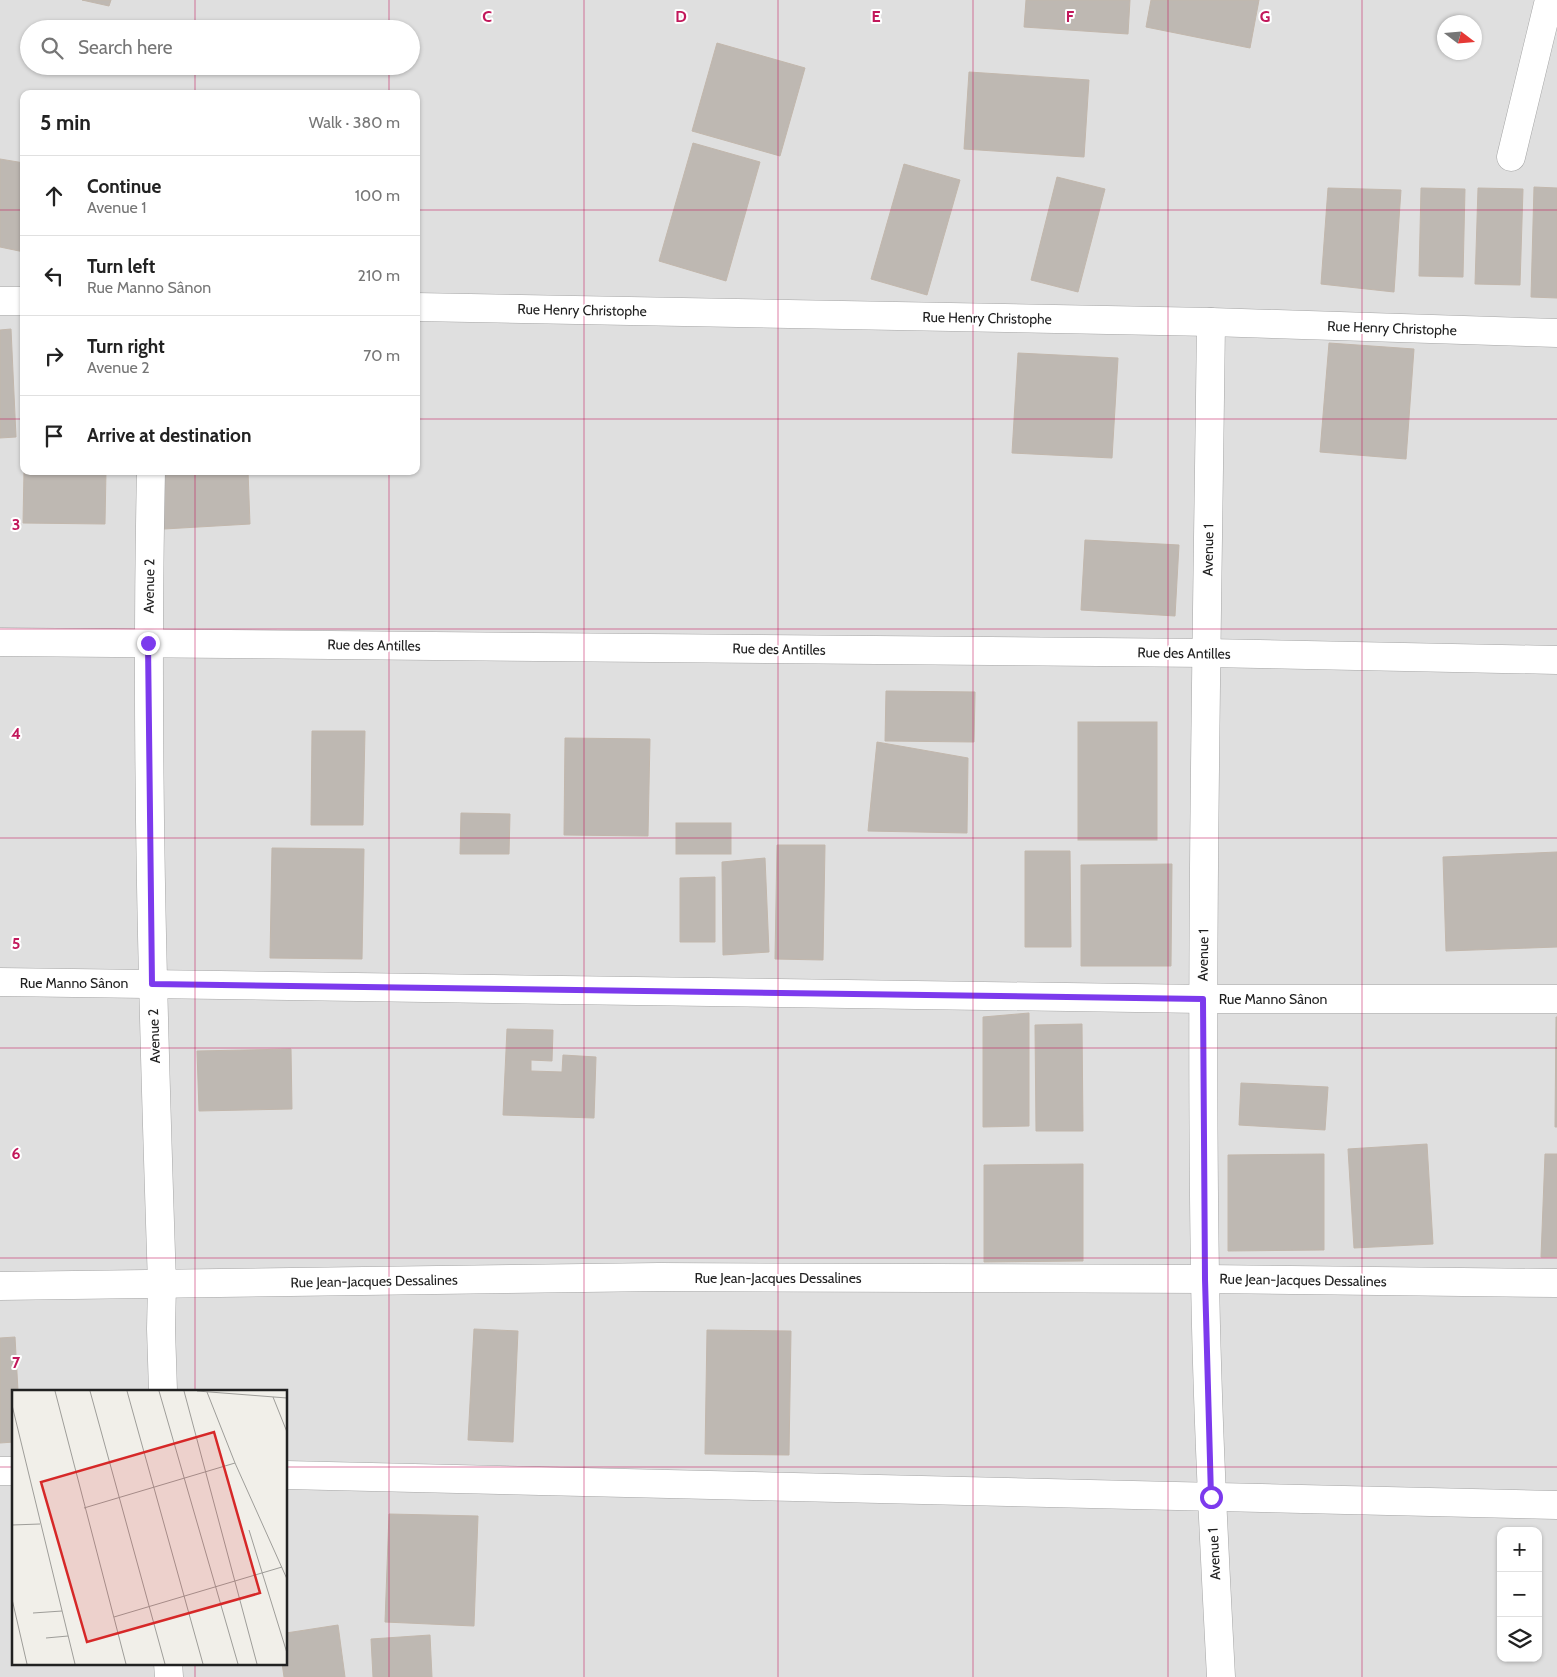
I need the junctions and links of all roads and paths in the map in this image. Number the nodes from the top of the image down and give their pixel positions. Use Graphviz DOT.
graph roads {
  1 [pos="1549,0"];
  2 [pos="1511,157"];
  3 [pos="0,301"];
  4 [pos="20,301"];
  5 [pos="420,307"];
  6 [pos="1211,322"];
  7 [pos="1557,333"];
  8 [pos="151,475"];
  9 [pos="0,642"];
  10 [pos="148,643"];
  11 [pos="1207,653"];
  12 [pos="1557,660"];
  13 [pos="0,982"];
  14 [pos="152,984"];
  15 [pos="1203,999"];
  16 [pos="1557,1000"];
  17 [pos="1205,1279"];
  18 [pos="1557,1283"];
  19 [pos="162,1284"];
  20 [pos="0,1286"];
  21 [pos="163,1390"];
  22 [pos="288,1474"];
  23 [pos="1211,1497"];
  24 [pos="1557,1505"];
  25 [pos="168,1664"];
  26 [pos="168,1677"];
  27 [pos="1221,1677"];
  1 -- 2 [label="street"];
  3 -- 4 [label="street"];
  5 -- 6 [label="street, Rue Henry Christophe"];
  6 -- 7 [label="street, Rue Henry Christophe"];
  6 -- 11 [label="street, Avenue 1"];
  8 -- 10 [label="street, Avenue 2"];
  9 -- 10 [label="street, Rue des Antilles"];
  10 -- 11 [label="street, Rue des Antilles"];
  10 -- 14 [label="street, Avenue 2"];
  11 -- 12 [label="street, Rue des Antilles"];
  11 -- 15 [label="street, Avenue 1"];
  13 -- 14 [label="street, Rue Manno Sânon"];
  14 -- 15 [label="street, Rue Manno Sânon"];
  14 -- 19 [label="street, Avenue 2"];
  15 -- 16 [label="street, Rue Manno Sânon"];
  15 -- 17 [label="street, Avenue 1"];
  17 -- 18 [label="street, Rue Jean-Jacques Dessalines"];
  17 -- 19 [label="street, Rue Jean-Jacques Dessalines"];
  17 -- 23 [label="street, Avenue 1"];
  19 -- 20 [label="street, Rue Jean-Jacques Dessalines"];
  19 -- 21 [label="street, Avenue 2"];
  22 -- 23 [label="street"];
  23 -- 24 [label="street"];
  23 -- 27 [label="street, Avenue 1"];
  25 -- 26 [label="street"];
}
